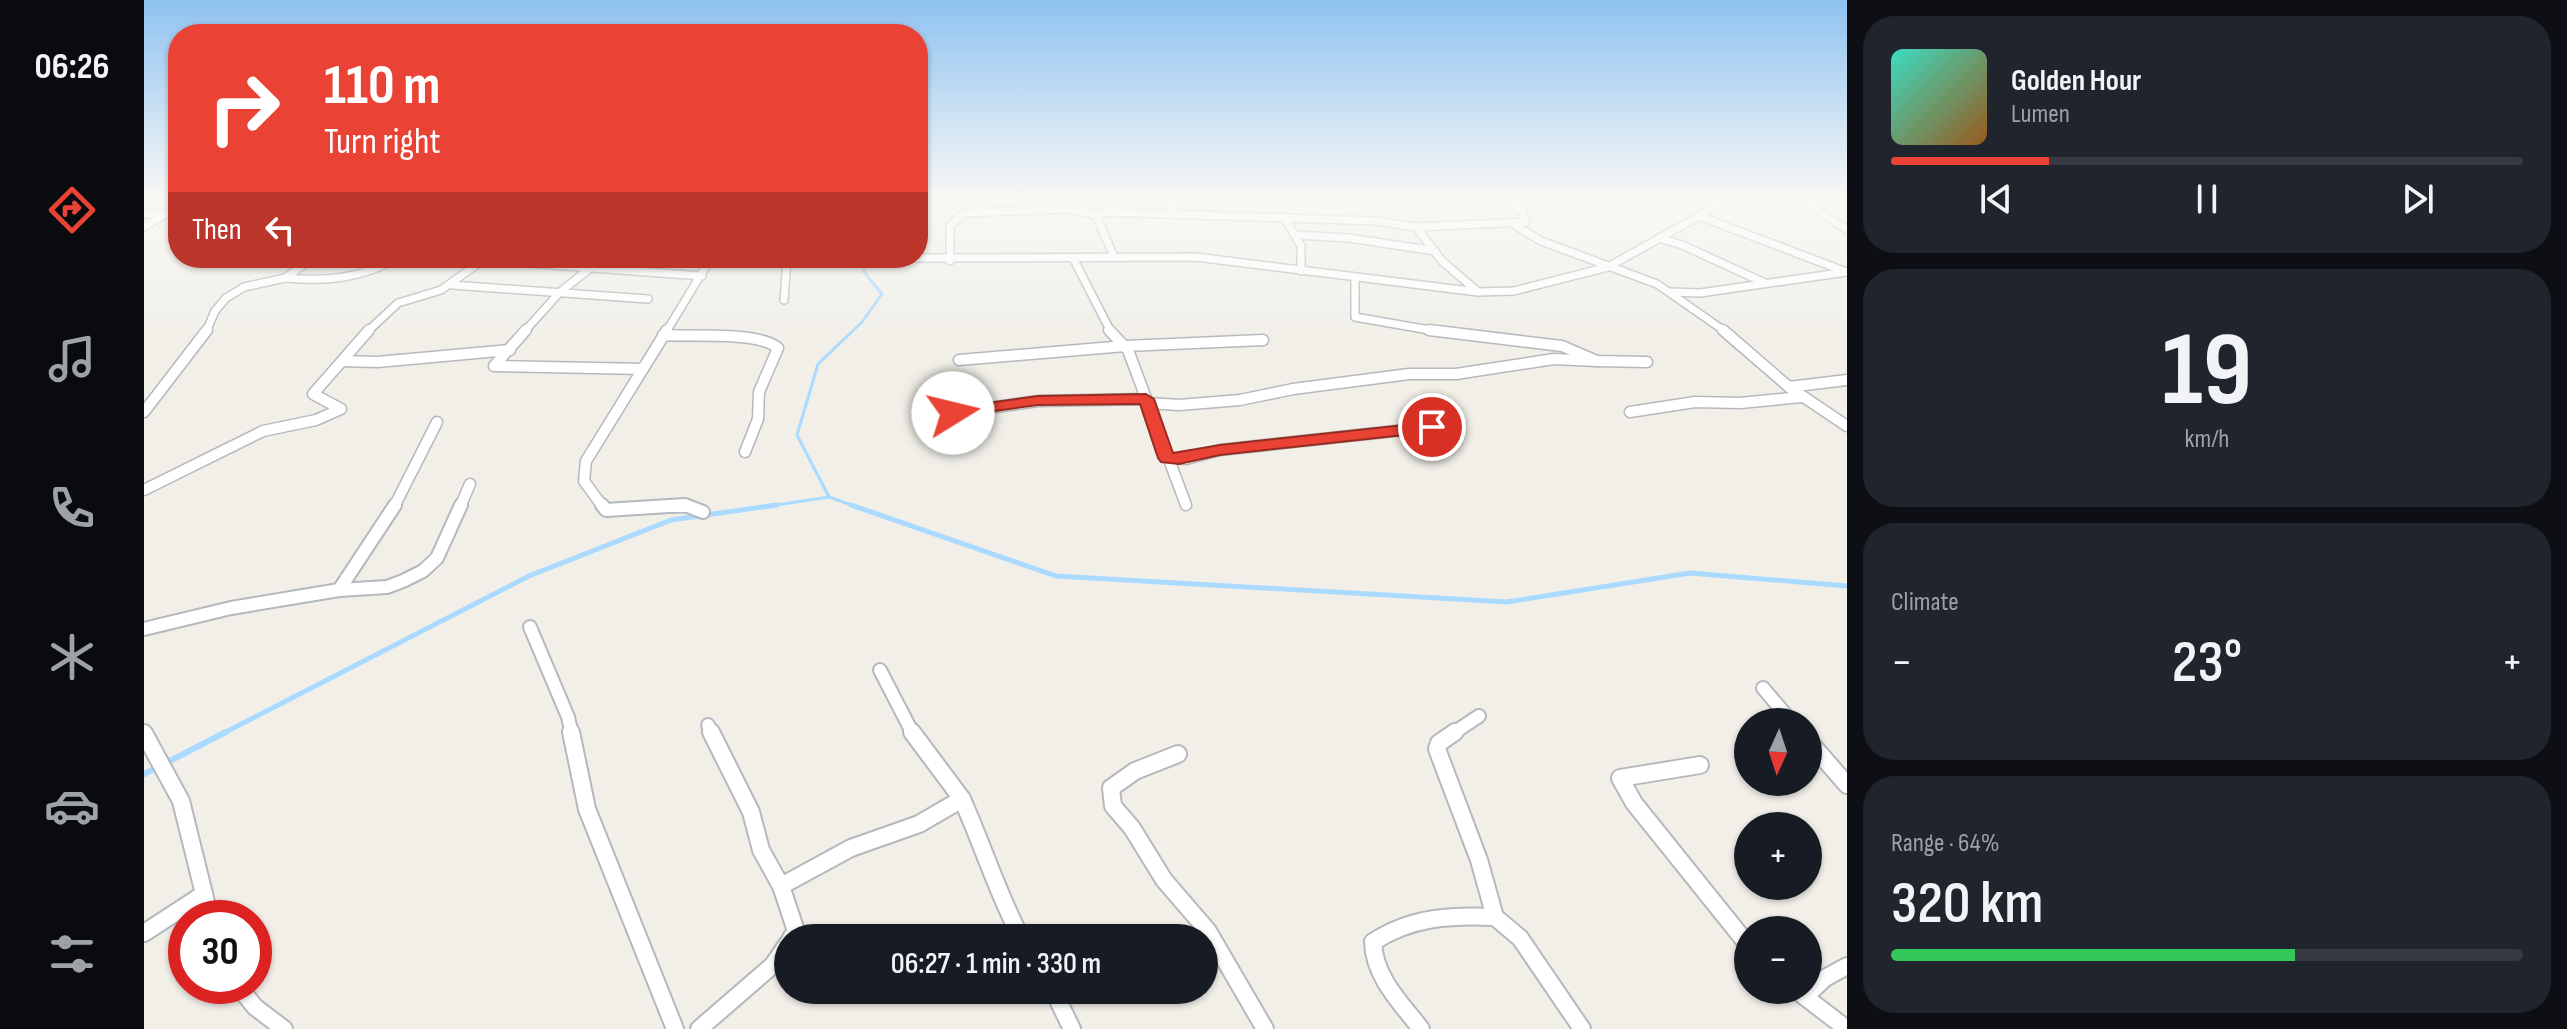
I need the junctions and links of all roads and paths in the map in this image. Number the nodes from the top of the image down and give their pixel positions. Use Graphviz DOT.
graph roads {
  1 [pos="950,245"];
  2 [pos="1109,245"];
  3 [pos="1301,245"];
  4 [pos="1395,245"];
  5 [pos="1430,245"];
  6 [pos="1551,245"];
  7 [pos="1647,245"];
  8 [pos="1680,245"];
  9 [pos="1776,245"];
  10 [pos="1435,251"];
  11 [pos="1114,257"];
  12 [pos="1073,258"];
  13 [pos="928,259"];
  14 [pos="950,261"];
  15 [pos="1608,267"];
  16 [pos="299,268"];
  17 [pos="381,268"];
  18 [pos="473,268"];
  19 [pos="569,268"];
  20 [pos="706,268"];
  21 [pos="786,268"];
  22 [pos="588,270"];
  23 [pos="1301,271"];
  24 [pos="1847,272"];
  25 [pos="1847,272"];
  26 [pos="702,276"];
  27 [pos="285,278"];
  28 [pos="1355,278"];
  29 [pos="451,285"];
  30 [pos="1769,285"];
  31 [pos="1668,291"];
  32 [pos="560,292"];
  33 [pos="1478,292"];
  34 [pos="648,299"];
  35 [pos="784,300"];
  36 [pos="663,335"];
  37 [pos="1263,340"];
  38 [pos="1125,346"];
  39 [pos="511,350"];
  40 [pos="959,360"];
  41 [pos="343,361"];
  42 [pos="1597,361"];
  43 [pos="1647,362"];
  44 [pos="643,369"];
  45 [pos="1847,380"];
  46 [pos="1789,387"];
  47 [pos="1802,397"];
  48 [pos="1147,401"];
  49 [pos="144,412"];
  50 [pos="1630,412"];
  51 [pos="953,413"];
  52 [pos="437,422"];
  53 [pos="1847,426"];
  54 [pos="1432,427"];
  55 [pos="745,452"];
  56 [pos="1167,458"];
  57 [pos="470,484"];
  58 [pos="144,490"];
  59 [pos="1186,505"];
  60 [pos="703,512"];
  61 [pos="339,590"];
  62 [pos="530,627"];
  63 [pos="144,629"];
  64 [pos="880,670"];
  65 [pos="1763,688"];
  66 [pos="1780,708"];
  67 [pos="1479,716"];
  68 [pos="708,725"];
  69 [pos="144,733"];
  70 [pos="1178,754"];
  71 [pos="1822,756"];
  72 [pos="1700,765"];
  73 [pos="1847,785"];
  74 [pos="962,799"];
  75 [pos="781,886"];
  76 [pos="204,894"];
  77 [pos="206,900"];
  78 [pos="1495,917"];
  79 [pos="794,924"];
  80 [pos="1014,924"];
  81 [pos="1734,928"];
  82 [pos="144,933"];
  83 [pos="774,964"];
  84 [pos="1847,966"];
  85 [pos="1822,980"];
  86 [pos="253,1004"];
  87 [pos="1060,1004"];
  88 [pos="1814,1004"];
  89 [pos="284,1029"];
  90 [pos="675,1029"];
  91 [pos="699,1029"];
  92 [pos="1072,1029"];
  93 [pos="1265,1029"];
  94 [pos="1421,1029"];
  95 [pos="1582,1029"];
  96 [pos="1847,1029"];
  1 -- 14 [label="street"];
  2 -- 11 [label="street"];
  3 -- 23 [label="street"];
  4 -- 10 [label="street"];
  5 -- 10 [label="street"];
  6 -- 15 [label="street"];
  7 -- 15 [label="street"];
  8 -- 30 [label="street"];
  9 -- 25 [label="street"];
  10 -- 33 [label="street"];
  11 -- 12 [label="street"];
  11 -- 23 [label="street"];
  12 -- 14 [label="street"];
  12 -- 38 [label="street"];
  13 -- 14 [label="street"];
  15 -- 31 [label="street"];
  15 -- 33 [label="street"];
  16 -- 27 [label="street"];
  17 -- 27 [label="street"];
  18 -- 29 [label="street"];
  19 -- 22 [label="street"];
  20 -- 26 [label="street"];
  21 -- 35 [label="street"];
  22 -- 26 [label="street"];
  22 -- 32 [label="street"];
  23 -- 28 [label="street"];
  24 -- 30 [label="street"];
  26 -- 36 [label="street"];
  27 -- 49 [label="street"];
  28 -- 33 [label="street"];
  28 -- 42 [label="street"];
  29 -- 32 [label="street"];
  29 -- 41 [label="street"];
  30 -- 31 [label="street"];
  31 -- 46 [label="street"];
  32 -- 34 [label="street"];
  32 -- 39 [label="street"];
  36 -- 44 [label="street"];
  36 -- 55 [label="street"];
  37 -- 38 [label="street"];
  38 -- 40 [label="street"];
  38 -- 48 [label="street"];
  39 -- 41 [label="street"];
  39 -- 44 [label="street"];
  41 -- 58 [label="street"];
  42 -- 43 [label="street"];
  42 -- 48 [label="street"];
  44 -- 60 [label="street"];
  45 -- 46 [label="street"];
  46 -- 47 [label="street"];
  47 -- 50 [label="street"];
  47 -- 53 [label="street"];
  48 -- 51 [label="street"];
  48 -- 56 [label="street"];
  52 -- 61 [label="street"];
  54 -- 56 [label="street"];
  56 -- 59 [label="street"];
  57 -- 61 [label="street"];
  61 -- 63 [label="street"];
  62 -- 90 [label="street"];
  64 -- 74 [label="street"];
  65 -- 66 [label="street"];
  67 -- 78 [label="street"];
  68 -- 75 [label="street"];
  69 -- 76 [label="street"];
  70 -- 93 [label="street"];
  71 -- 73 [label="street"];
  72 -- 81 [label="street"];
  74 -- 75 [label="street"];
  74 -- 80 [label="street"];
  75 -- 79 [label="street"];
  76 -- 77 [label="street"];
  76 -- 82 [label="street"];
  78 -- 94 [label="street"];
  78 -- 95 [label="street"];
  83 -- 91 [label="street"];
  84 -- 85 [label="street"];
  86 -- 89 [label="street"];
  87 -- 92 [label="street"];
  88 -- 96 [label="street"];
}
